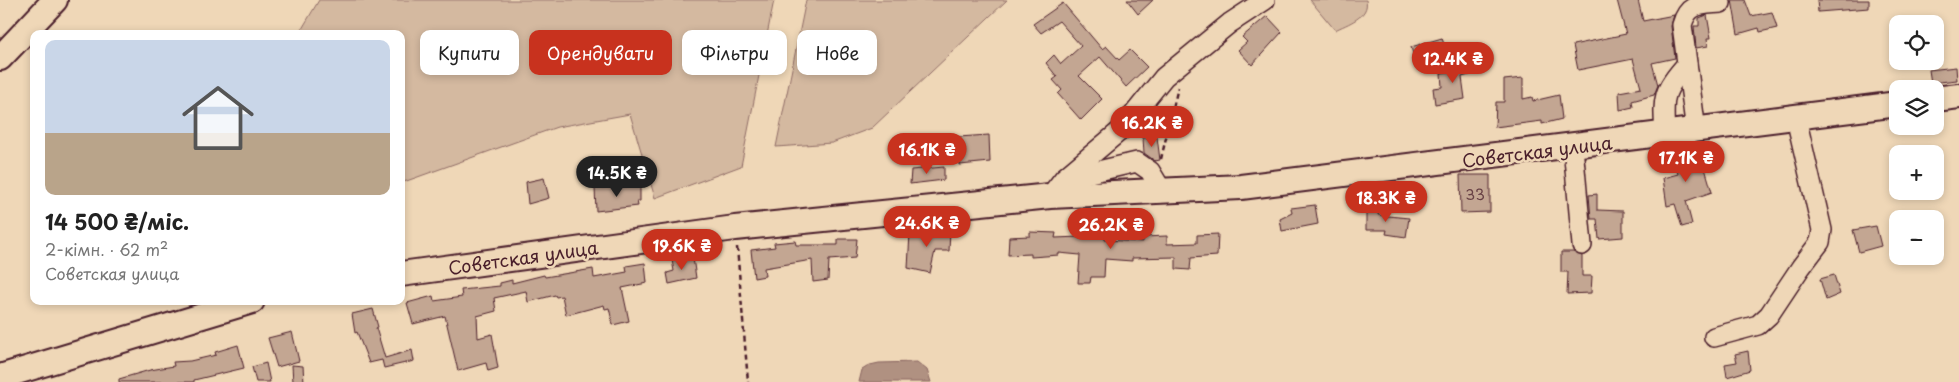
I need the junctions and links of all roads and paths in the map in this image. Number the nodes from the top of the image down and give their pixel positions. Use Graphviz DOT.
graph roads {
  1 [pos="55,0"];
  2 [pos="1265,0"];
  3 [pos="1721,3"];
  4 [pos="0,58"];
  5 [pos="1184,61"];
  6 [pos="1687,64"];
  7 [pos="1959,96"];
  8 [pos="1944,98"];
  9 [pos="1889,105"];
  10 [pos="1796,118"];
  11 [pos="1696,131"];
  12 [pos="1666,135"];
  13 [pos="1114,137"];
  14 [pos="1572,147"];
  15 [pos="1123,163"];
  16 [pos="1159,186"];
  17 [pos="1057,187"];
  18 [pos="735,228"];
  19 [pos="1582,245"];
  20 [pos="405,273"];
  21 [pos="239,305"];
  22 [pos="1714,337"];
  23 [pos="0,377"];
  24 [pos="748,382"];
  1 -- 4 [label="main road"];
  2 -- 5 [label="street"];
  3 -- 6 [label="street"];
  5 -- 13 [label="street"];
  5 -- 16 [label="path"];
  6 -- 11 [label="street"];
  6 -- 12 [label="street"];
  7 -- 8 [label="main road"];
  9 -- 10 [label="main road, Советская улица"];
  10 -- 11 [label="main road, Советская улица"];
  10 -- 22 [label="street"];
  11 -- 12 [label="main road, Советская улица"];
  12 -- 14 [label="main road, Советская улица"];
  13 -- 15 [label="street"];
  13 -- 17 [label="street"];
  14 -- 16 [label="main road, Советская улица"];
  14 -- 19 [label="street"];
  15 -- 16 [label="street"];
  15 -- 17 [label="street"];
  16 -- 17 [label="main road, Советская улица"];
  17 -- 18 [label="main road, Советская улица"];
  18 -- 20 [label="main road, Советская улица"];
  18 -- 24 [label="path"];
  21 -- 23 [label="main road"];
}
